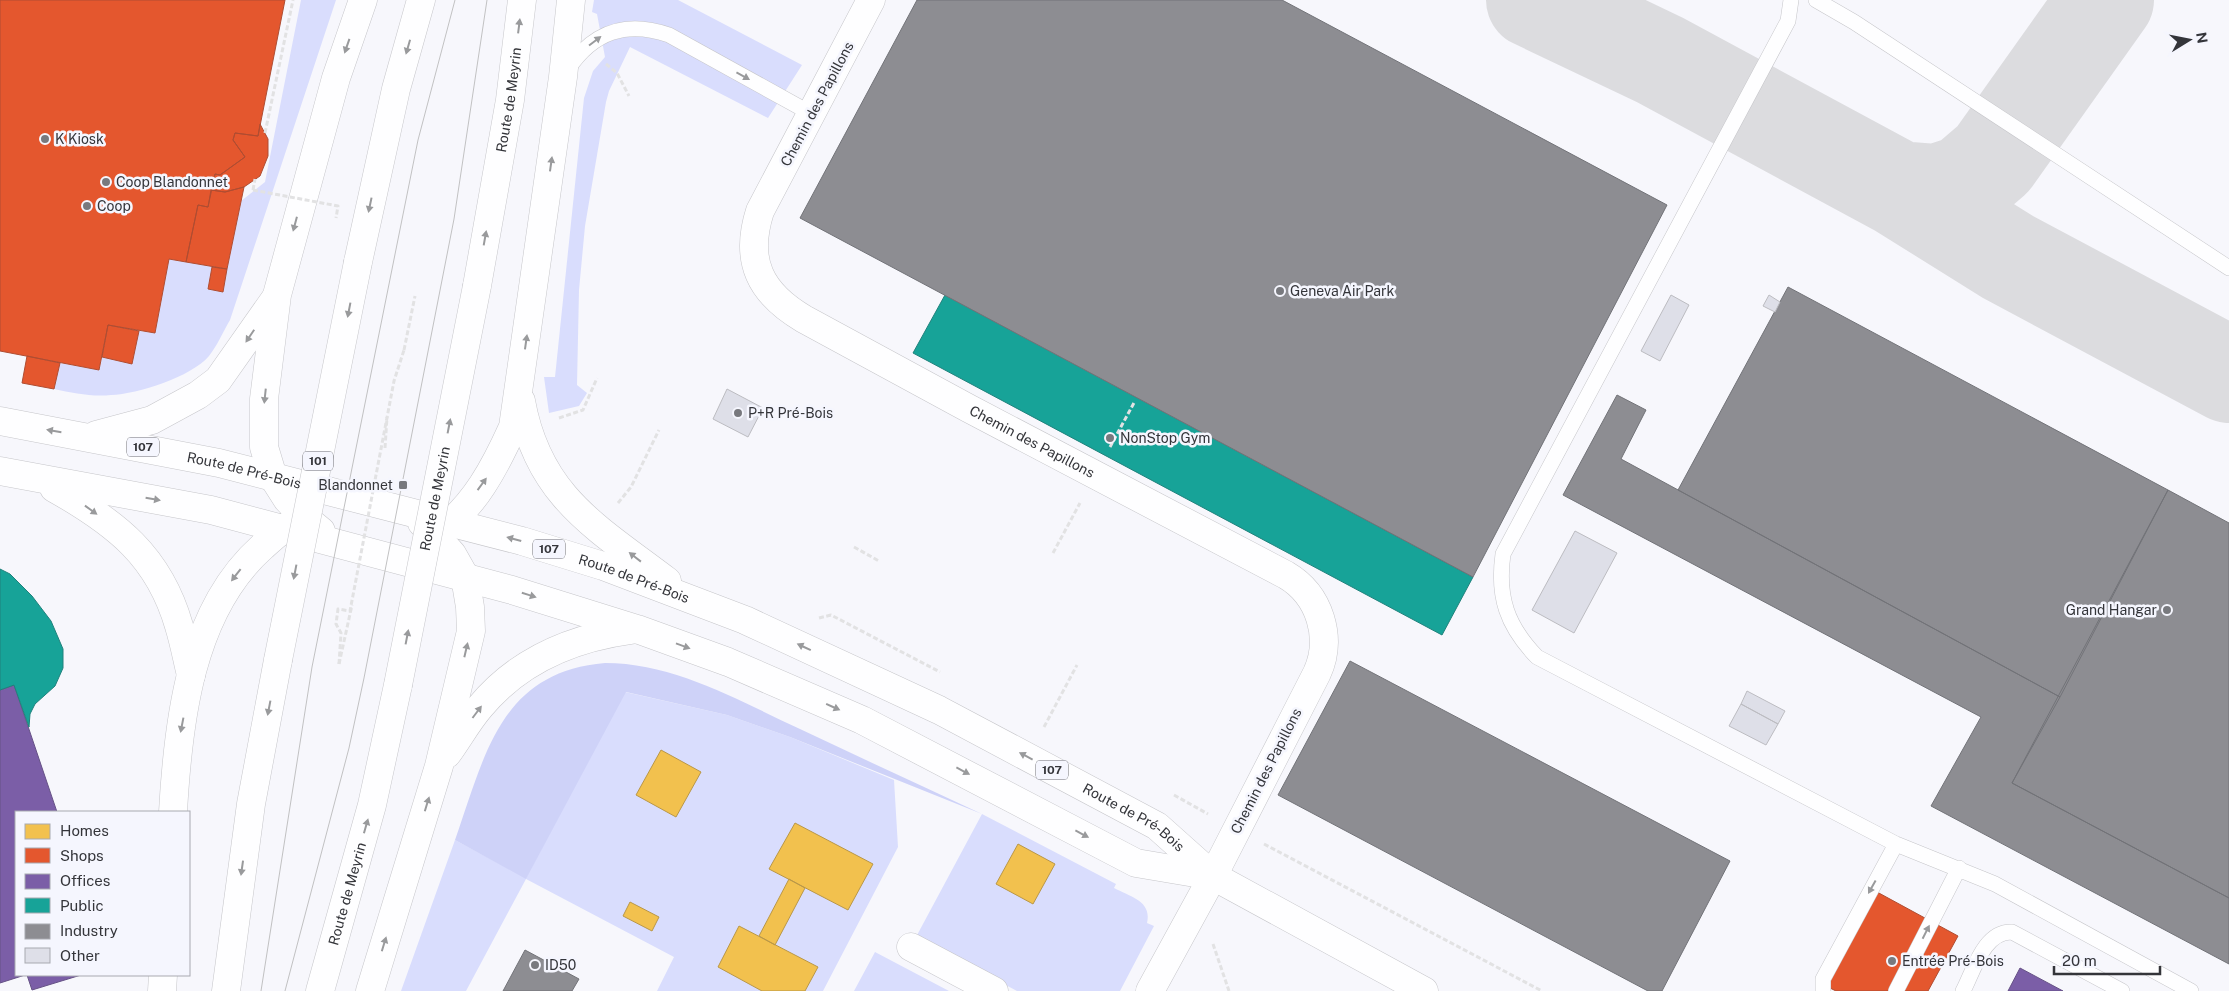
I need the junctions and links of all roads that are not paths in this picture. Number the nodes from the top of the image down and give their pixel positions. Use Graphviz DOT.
graph roads {
  1 [pos="363,0"];
  2 [pos="421,0"];
  3 [pos="522,0"];
  4 [pos="571,0"];
  5 [pos="871,0"];
  6 [pos="1791,0"];
  7 [pos="1816,0"];
  8 [pos="563,77"];
  9 [pos="812,114"];
  10 [pos="2229,268"];
  11 [pos="277,295"];
  12 [pos="520,390"];
  13 [pos="0,421"];
  14 [pos="91,437"];
  15 [pos="0,471"];
  16 [pos="273,476"];
  17 [pos="34,477"];
  18 [pos="386,506"];
  19 [pos="294,523"];
  20 [pos="444,529"];
  21 [pos="354,546"];
  22 [pos="466,577"];
  23 [pos="688,597"];
  24 [pos="637,629"];
  25 [pos="191,677"];
  26 [pos="439,766"];
  27 [pos="173,811"];
  28 [pos="1896,844"];
  29 [pos="1959,868"];
  30 [pos="1213,876"];
  31 [pos="911,947"];
  32 [pos="163,976"];
  33 [pos="162,991"];
  34 [pos="226,991"];
  35 [pos="320,991"];
  36 [pos="370,991"];
  37 [pos="994,991"];
  38 [pos="1150,991"];
  39 [pos="1424,991"];
  40 [pos="1823,991"];
  41 [pos="1896,991"];
  42 [pos="1963,991"];
  43 [pos="2122,991"];
  44 [pos="2191,991"];
  1 -- 11 [label="main road, one-way"];
  2 -- 34 [label="main road, 101, one-way, bridge"];
  35 -- 3 [label="main road, Route de Meyrin, one-way, bridge"];
  4 -- 8 [label="main road"];
  5 -- 9 [label="main road, Chemin des Papillons"];
  6 -- 28 [label="lane"];
  7 -- 10 [label="lane"];
  8 -- 9 [label="lane, one-way"];
  12 -- 8 [label="main road, one-way"];
  9 -- 30 [label="main road, Chemin des Papillons"];
  11 -- 14 [label="main road, one-way"];
  11 -- 16 [label="main road, one-way"];
  20 -- 12 [label="main road, one-way"];
  23 -- 12 [label="main road, one-way"];
  14 -- 13 [label="main road, Route de Pré-Bois / 107, one-way"];
  14 -- 16 [label="main road, Route de Pré-Bois / 107"];
  15 -- 17 [label="main road"];
  16 -- 18 [label="main road, Route de Pré-Bois / 107"];
  16 -- 19 [label="main road"];
  17 -- 19 [label="main road, one-way"];
  17 -- 25 [label="main road, one-way"];
  18 -- 19 [label="main road"];
  18 -- 20 [label="main road, Route de Pré-Bois / 107"];
  19 -- 21 [label="main road"];
  19 -- 25 [label="main road, one-way"];
  20 -- 21 [label="main road"];
  20 -- 22 [label="main road"];
  23 -- 20 [label="main road, Route de Pré-Bois / 107, one-way"];
  21 -- 22 [label="main road, Route de Pré-Bois / 107"];
  22 -- 24 [label="main road, Route de Pré-Bois / 107, one-way"];
  26 -- 22 [label="main road, one-way"];
  30 -- 23 [label="main road, Route de Pré-Bois / 107, one-way"];
  26 -- 24 [label="main road, one-way"];
  24 -- 30 [label="main road, Route de Pré-Bois / 107, one-way"];
  25 -- 27 [label="main road, one-way"];
  36 -- 26 [label="main road, one-way"];
  28 -- 29 [label="lane"];
  28 -- 40 [label="lane, one-way"];
  41 -- 29 [label="lane, one-way"];
  29 -- 44 [label="lane"];
  30 -- 38 [label="main road, Chemin des Papillons"];
  30 -- 39 [label="main road, Route de Pré-Bois / 107"];
  31 -- 37 [label="main road"];
  32 -- 33 [label="main road"];
  42 -- 43 [label="lane"];
}
